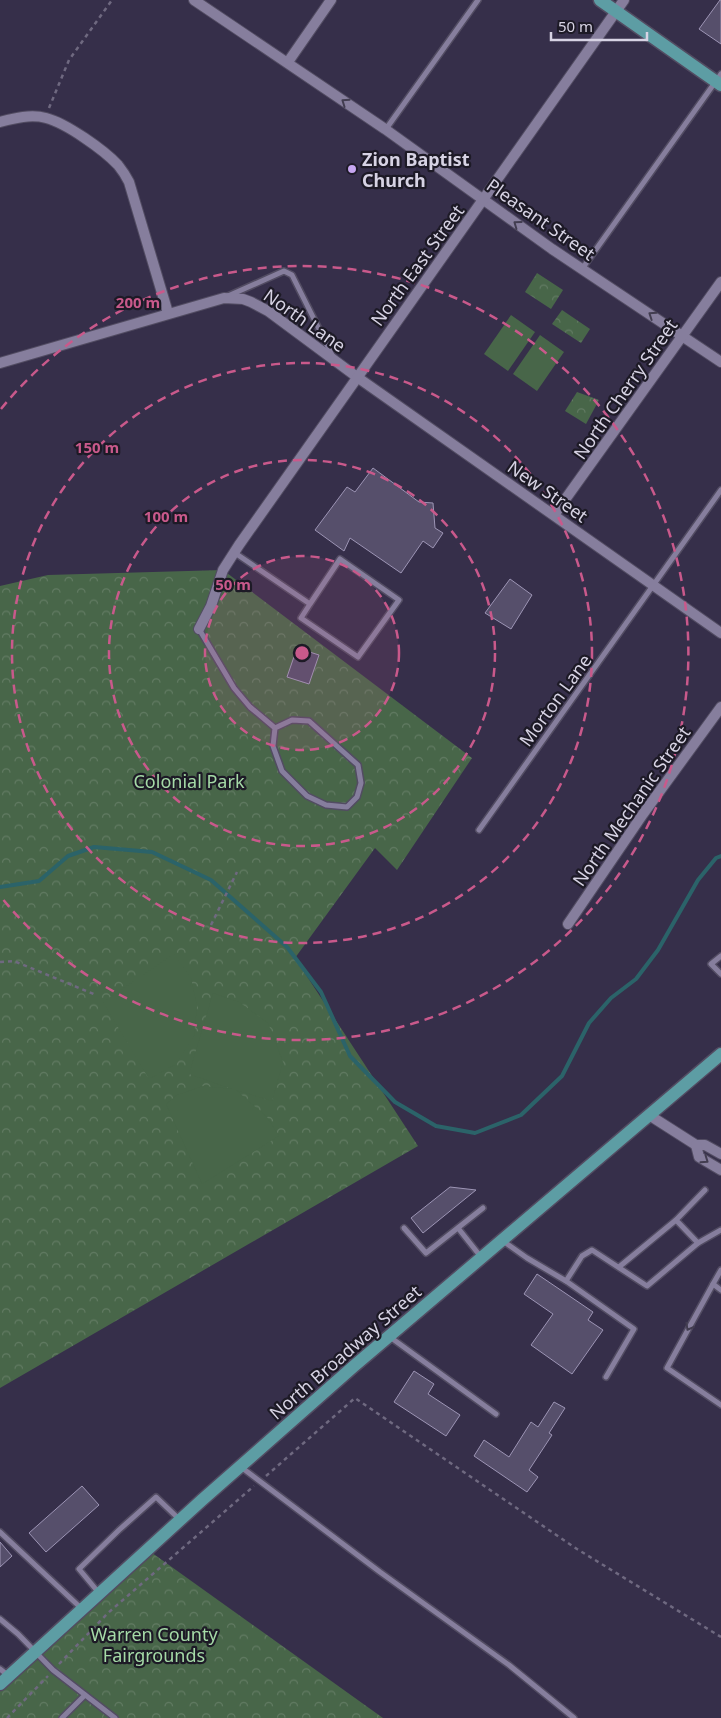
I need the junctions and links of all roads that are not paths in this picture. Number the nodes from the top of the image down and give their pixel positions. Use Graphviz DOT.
graph roads {
  1 [pos="194,0"];
  2 [pos="331,0"];
  3 [pos="478,0"];
  4 [pos="600,0"];
  5 [pos="624,0"];
  6 [pos="616,11"];
  7 [pos="288,62"];
  8 [pos="719,80"];
  9 [pos="0,122"];
  10 [pos="385,130"];
  11 [pos="484,200"];
  12 [pos="582,269"];
  13 [pos="721,282"];
  14 [pos="224,298"];
  15 [pos="168,313"];
  16 [pos="682,336"];
  17 [pos="336,362"];
  18 [pos="721,362"];
  19 [pos="0,363"];
  20 [pos="357,377"];
  21 [pos="721,490"];
  22 [pos="554,515"];
  23 [pos="234,552"];
  24 [pos="654,586"];
  25 [pos="310,604"];
  26 [pos="199,629"];
  27 [pos="721,633"];
  28 [pos="721,708"];
  29 [pos="275,728"];
  30 [pos="479,830"];
  31 [pos="568,924"];
  32 [pos="721,956"];
  33 [pos="721,974"];
  34 [pos="721,1054"];
  35 [pos="649,1116"];
  36 [pos="696,1145"];
  37 [pos="721,1154"];
  38 [pos="721,1170"];
  39 [pos="705,1190"];
  40 [pos="483,1208"];
  41 [pos="676,1220"];
  42 [pos="404,1228"];
  43 [pos="458,1228"];
  44 [pos="721,1230"];
  45 [pos="502,1240"];
  46 [pos="698,1243"];
  47 [pos="482,1258"];
  48 [pos="619,1268"];
  49 [pos="721,1270"];
  50 [pos="566,1281"];
  51 [pos="713,1284"];
  52 [pos="721,1290"];
  53 [pos="389,1336"];
  54 [pos="606,1377"];
  55 [pos="721,1405"];
  56 [pos="496,1414"];
  57 [pos="240,1467"];
  58 [pos="180,1520"];
  59 [pos="0,1532"];
  60 [pos="99,1594"];
  61 [pos="82,1610"];
  62 [pos="0,1619"];
  63 [pos="36,1652"];
  64 [pos="3,1676"];
  65 [pos="85,1695"];
  66 [pos="62,1718"];
  67 [pos="115,1718"];
  68 [pos="574,1718"];
  1 -- 7 [label="street, Pleasant Street"];
  2 -- 7 [label="street"];
  3 -- 10 [label="lane"];
  4 -- 6 [label="main road"];
  5 -- 6 [label="street, North East Street"];
  6 -- 8 [label="main road"];
  6 -- 11 [label="street, North East Street"];
  10 -- 7 [label="street, Pleasant Street, one-way"];
  8 -- 12 [label="lane"];
  9 -- 15 [label="street"];
  10 -- 11 [label="street, Pleasant Street"];
  12 -- 11 [label="street, Pleasant Street, one-way"];
  11 -- 20 [label="street, North East Street"];
  16 -- 12 [label="street, Pleasant Street, one-way"];
  13 -- 16 [label="street, North Cherry Street"];
  14 -- 15 [label="street, North Lane"];
  14 -- 17 [label="street, North Lane"];
  14 -- 17 [label="lane"];
  15 -- 19 [label="street, North Lane"];
  16 -- 18 [label="street, Pleasant Street"];
  16 -- 22 [label="street, North Cherry Street"];
  17 -- 20 [label="street, North Lane"];
  20 -- 22 [label="street, New Street"];
  20 -- 23 [label="street"];
  21 -- 24 [label="lane, Morton Lane"];
  22 -- 24 [label="street, New Street"];
  23 -- 25 [label="lane"];
  23 -- 26 [label="street"];
  24 -- 27 [label="street, New Street"];
  24 -- 30 [label="lane, Morton Lane"];
  25 -- 25 [label="lane"];
  26 -- 29 [label="lane"];
  28 -- 31 [label="street, North Mechanic Street"];
  29 -- 29 [label="lane"];
  32 -- 33 [label="lane"];
  34 -- 35 [label="main road, North Broadway Street"];
  35 -- 36 [label="street"];
  35 -- 45 [label="main road, North Broadway Street"];
  36 -- 37 [label="street"];
  36 -- 38 [label="street, one-way"];
  39 -- 41 [label="lane"];
  40 -- 43 [label="lane"];
  41 -- 46 [label="lane"];
  41 -- 48 [label="lane"];
  42 -- 43 [label="lane"];
  43 -- 47 [label="lane"];
  44 -- 46 [label="lane"];
  45 -- 47 [label="main road, North Broadway Street"];
  45 -- 50 [label="lane"];
  46 -- 48 [label="lane"];
  47 -- 53 [label="main road, North Broadway Street"];
  48 -- 50 [label="lane"];
  49 -- 51 [label="lane"];
  50 -- 54 [label="lane"];
  51 -- 52 [label="lane"];
  51 -- 55 [label="lane, one-way"];
  53 -- 56 [label="lane"];
  53 -- 57 [label="main road, North Broadway Street"];
  57 -- 58 [label="main road, North Broadway Street"];
  57 -- 68 [label="lane"];
  58 -- 60 [label="main road, North Broadway Street"];
  58 -- 60 [label="lane"];
  59 -- 61 [label="lane"];
  60 -- 61 [label="main road, North Broadway Street"];
  61 -- 63 [label="main road, North Broadway Street"];
  62 -- 63 [label="lane"];
  63 -- 64 [label="main road, North Broadway Street"];
  63 -- 65 [label="lane"];
  65 -- 66 [label="lane"];
  65 -- 67 [label="lane"];
}
